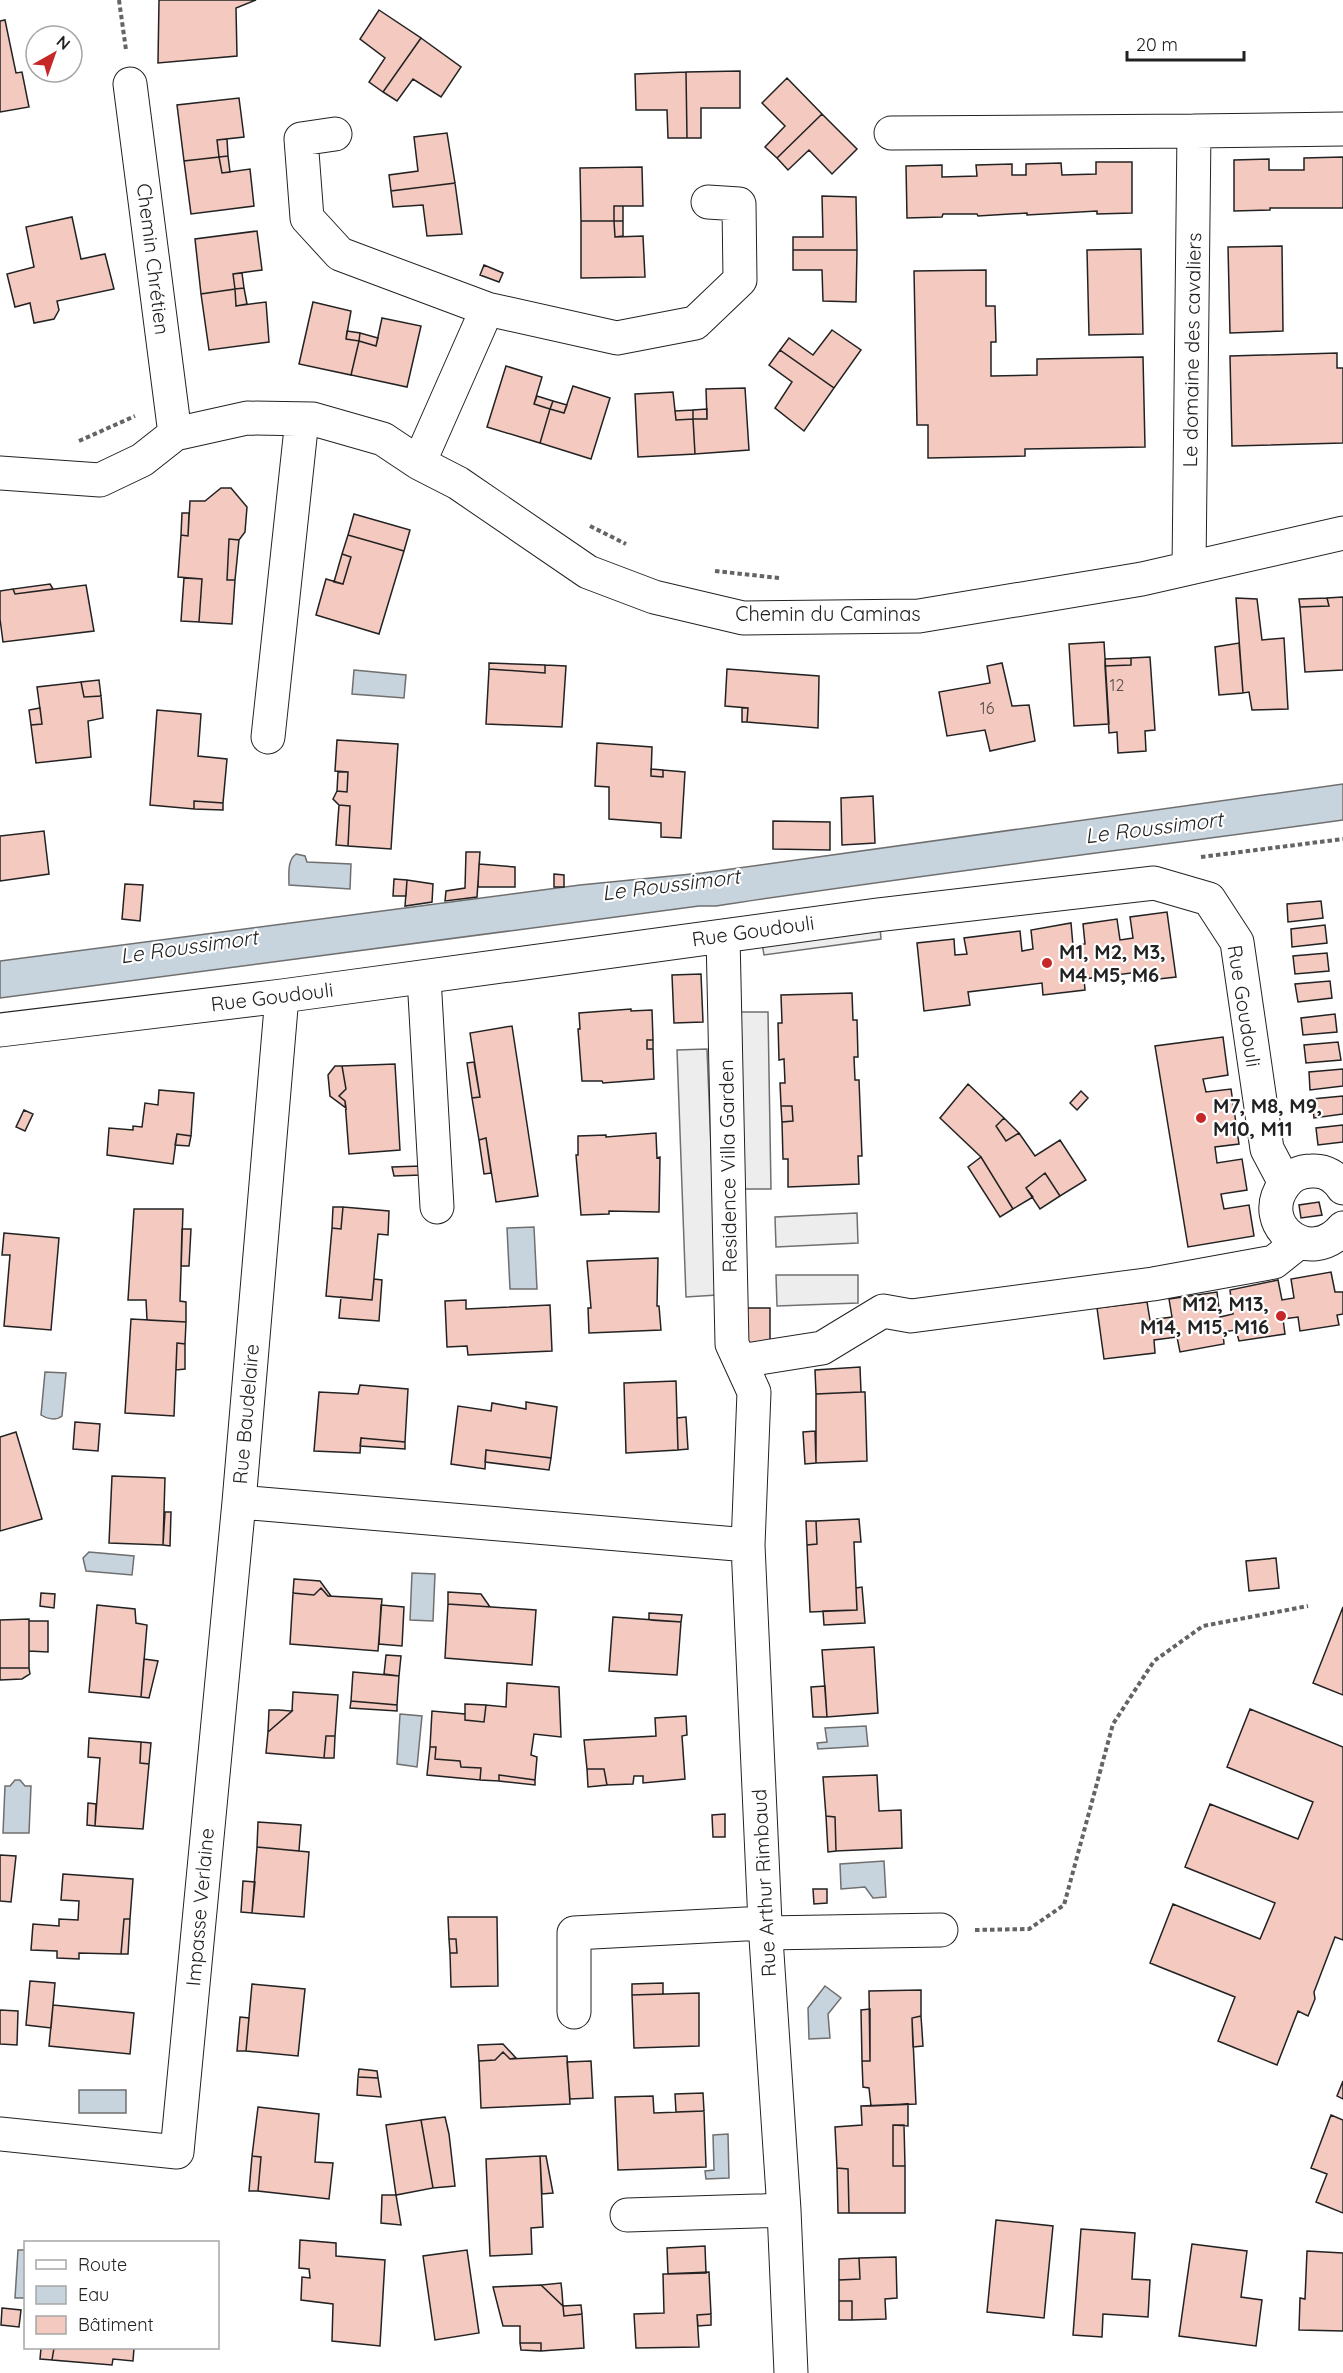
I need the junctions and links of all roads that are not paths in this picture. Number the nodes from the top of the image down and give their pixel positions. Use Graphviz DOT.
graph roads {
  1 [pos="130,84"];
  2 [pos="1343,129"];
  3 [pos="1194,131"];
  4 [pos="891,133"];
  5 [pos="335,134"];
  6 [pos="708,202"];
  7 [pos="487,309"];
  8 [pos="302,419"];
  9 [pos="175,434"];
  10 [pos="419,463"];
  11 [pos="0,473"];
  12 [pos="1343,533"];
  13 [pos="1189,568"];
  14 [pos="268,737"];
  15 [pos="723,936"];
  16 [pos="424,977"];
  17 [pos="282,996"];
  18 [pos="0,1030"];
  19 [pos="1285,1183"];
  20 [pos="1343,1188"];
  21 [pos="437,1207"];
  22 [pos="1343,1228"];
  23 [pos="1299,1242"];
  24 [pos="740,1361"];
  25 [pos="754,1392"];
  26 [pos="239,1502"];
  27 [pos="748,1545"];
  28 [pos="766,1928"];
  29 [pos="942,1930"];
  30 [pos="574,2012"];
  31 [pos="8,2135"];
  32 [pos="784,2210"];
  33 [pos="627,2215"];
  34 [pos="791,2373"];
  1 -- 9 [label="street, Chemin Chrétien"];
  2 -- 3 [label="street"];
  3 -- 4 [label="street"];
  3 -- 13 [label="street, Le domaine des cavaliers"];
  5 -- 7 [label="street"];
  6 -- 7 [label="street"];
  7 -- 10 [label="street"];
  8 -- 9 [label="street, Chemin du Caminas"];
  8 -- 10 [label="street, Chemin du Caminas"];
  8 -- 14 [label="street"];
  9 -- 11 [label="street"];
  10 -- 13 [label="street, Chemin du Caminas"];
  12 -- 13 [label="street, Chemin du Caminas"];
  15 -- 16 [label="street, Rue Goudouli"];
  15 -- 19 [label="street, Rue Goudouli"];
  15 -- 24 [label="street, Residence Villa Garden"];
  16 -- 17 [label="street, Rue Goudouli"];
  16 -- 21 [label="street"];
  17 -- 18 [label="street, Rue Goudouli"];
  17 -- 26 [label="street, Rue Baudelaire"];
  19 -- 20 [label="street"];
  19 -- 23 [label="street"];
  22 -- 23 [label="street"];
  23 -- 24 [label="street"];
  24 -- 25 [label="street, Residence Villa Garden"];
  25 -- 27 [label="street, Rue Arthur Rimbaud"];
  26 -- 27 [label="street, Rue Baudelaire"];
  26 -- 31 [label="street, Impasse Verlaine"];
  27 -- 28 [label="street, Rue Arthur Rimbaud"];
  28 -- 29 [label="street"];
  28 -- 30 [label="street"];
  28 -- 32 [label="street, Rue Arthur Rimbaud"];
  32 -- 33 [label="street"];
  32 -- 34 [label="street, Rue Arthur Rimbaud"];
}
